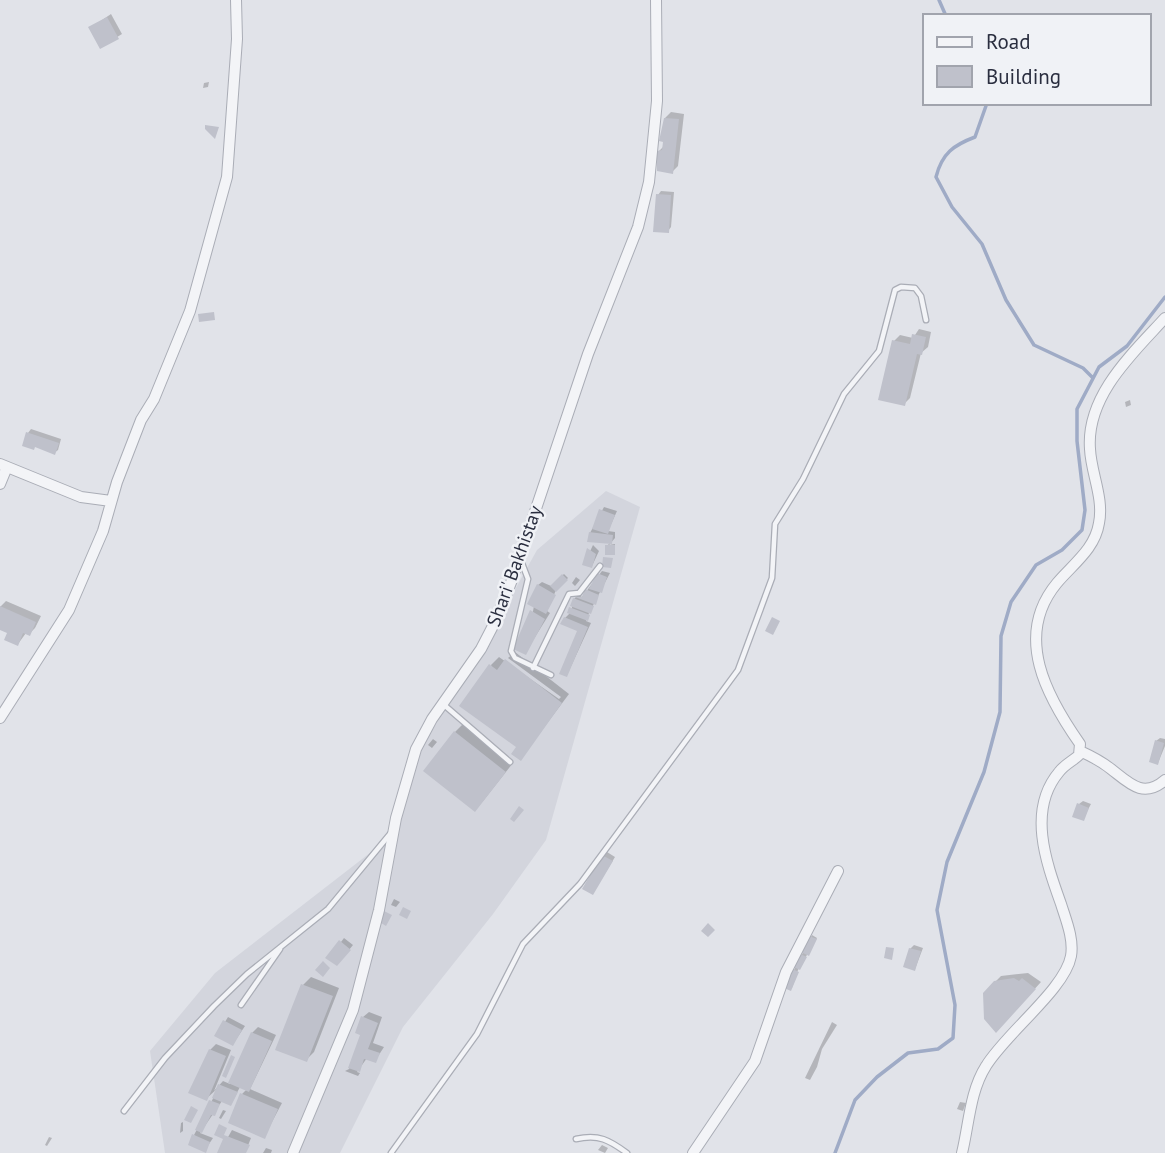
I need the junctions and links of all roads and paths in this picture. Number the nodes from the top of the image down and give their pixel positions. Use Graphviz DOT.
graph roads {
  1 [pos="236,0"];
  2 [pos="656,0"];
  3 [pos="1165,318"];
  4 [pos="926,320"];
  5 [pos="4,466"];
  6 [pos="0,484"];
  7 [pos="110,501"];
  8 [pos="519,557"];
  9 [pos="600,566"];
  10 [pos="533,668"];
  11 [pos="551,675"];
  12 [pos="442,704"];
  13 [pos="0,718"];
  14 [pos="1080,751"];
  15 [pos="510,762"];
  16 [pos="1165,780"];
  17 [pos="393,831"];
  18 [pos="838,872"];
  19 [pos="285,943"];
  20 [pos="242,1004"];
  21 [pos="124,1111"];
  22 [pos="576,1139"];
  23 [pos="293,1153"];
  24 [pos="391,1153"];
  25 [pos="627,1153"];
  26 [pos="693,1153"];
  27 [pos="961,1153"];
  1 -- 7 [label="street"];
  2 -- 8 [label="street, Shari' Bakhistay"];
  3 -- 14 [label="street"];
  4 -- 24 [label="lane"];
  5 -- 6 [label="street"];
  5 -- 7 [label="street"];
  7 -- 13 [label="street"];
  8 -- 10 [label="lane"];
  8 -- 12 [label="street, Shari' Bakhistay"];
  9 -- 10 [label="lane"];
  10 -- 11 [label="lane"];
  12 -- 15 [label="lane"];
  12 -- 17 [label="street, Shari' Bakhistay"];
  14 -- 16 [label="street"];
  14 -- 27 [label="street"];
  17 -- 19 [label="lane"];
  17 -- 23 [label="street, Shari' Bakhistay"];
  18 -- 26 [label="street"];
  19 -- 20 [label="lane"];
  19 -- 21 [label="lane"];
  22 -- 25 [label="lane"];
}
